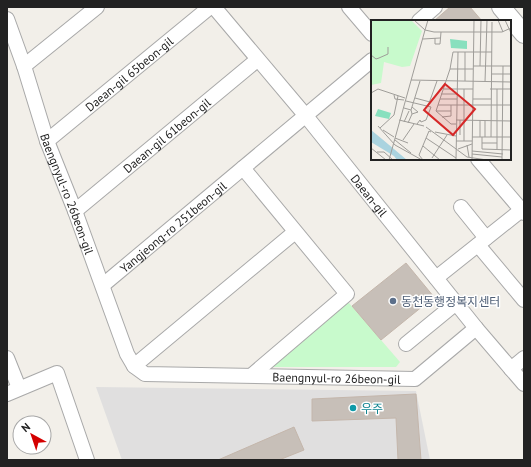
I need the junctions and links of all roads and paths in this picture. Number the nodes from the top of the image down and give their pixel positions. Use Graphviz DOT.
graph roads {
  1 [pos="96,7"];
  2 [pos="210,7"];
  3 [pos="214,7"];
  4 [pos="349,7"];
  5 [pos="435,7"];
  6 [pos="501,7"];
  7 [pos="7,19"];
  8 [pos="420,20"];
  9 [pos="371,33"];
  10 [pos="524,34"];
  11 [pos="257,60"];
  12 [pos="371,61"];
  13 [pos="24,66"];
  14 [pos="306,116"];
  15 [pos="47,141"];
  16 [pos="479,160"];
  17 [pos="243,168"];
  18 [pos="461,207"];
  19 [pos="523,210"];
  20 [pos="75,211"];
  21 [pos="295,232"];
  22 [pos="482,241"];
  23 [pos="436,278"];
  24 [pos="102,285"];
  25 [pos="524,300"];
  26 [pos="456,303"];
  27 [pos="476,328"];
  28 [pos="406,344"];
  29 [pos="7,358"];
  30 [pos="524,358"];
  31 [pos="134,366"];
  32 [pos="511,369"];
  33 [pos="252,375"];
  34 [pos="524,384"];
  35 [pos="13,391"];
  36 [pos="87,460"];
  1 -- 13 [label="street"];
  2 -- 15 [label="street, Daean-gil 65beon-gil"];
  3 -- 11 [label="street, Daean-gil"];
  4 -- 9 [label="street"];
  5 -- 8 [label="street"];
  6 -- 10 [label="street"];
  7 -- 13 [label="street, Baengnyul-ro 26beon-gil"];
  11 -- 14 [label="street, Daean-gil"];
  11 -- 20 [label="street, Daean-gil 61beon-gil"];
  12 -- 14 [label="street, Yangjeong-ro 251beon-gil"];
  13 -- 15 [label="street, Baengnyul-ro 26beon-gil"];
  14 -- 17 [label="street, Yangjeong-ro 251beon-gil"];
  14 -- 23 [label="street, Daean-gil"];
  15 -- 20 [label="street, Baengnyul-ro 26beon-gil"];
  16 -- 19 [label="street"];
  17 -- 21 [label="street"];
  17 -- 24 [label="street, Yangjeong-ro 251beon-gil"];
  18 -- 22 [label="street"];
  19 -- 22 [label="street"];
  20 -- 24 [label="street, Baengnyul-ro 26beon-gil"];
  21 -- 31 [label="street"];
  21 -- 33 [label="street"];
  22 -- 23 [label="street"];
  22 -- 25 [label="street"];
  23 -- 26 [label="street, Daean-gil"];
  24 -- 31 [label="street, Baengnyul-ro 26beon-gil"];
  26 -- 27 [label="street, Daean-gil"];
  26 -- 28 [label="street"];
  27 -- 32 [label="street, Daean-gil"];
  27 -- 33 [label="street, Baengnyul-ro 26beon-gil"];
  29 -- 35 [label="street"];
  30 -- 32 [label="street"];
  31 -- 33 [label="street, Baengnyul-ro 26beon-gil"];
  32 -- 34 [label="street, Daean-gil"];
  35 -- 36 [label="street"];
}
